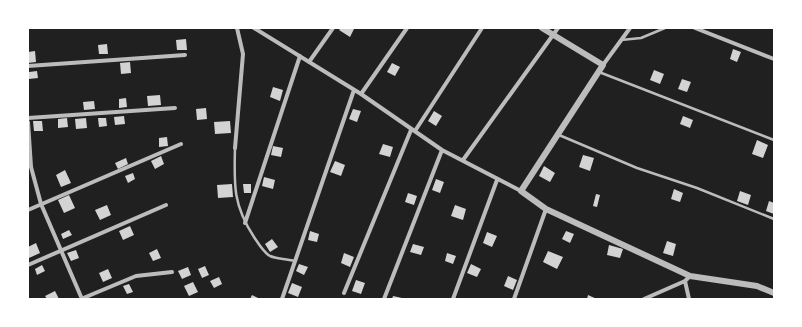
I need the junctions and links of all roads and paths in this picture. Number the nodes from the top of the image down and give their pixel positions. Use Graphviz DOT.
graph roads {
  1 [pos="237,28"];
  2 [pos="254,28"];
  3 [pos="333,28"];
  4 [pos="408,28"];
  5 [pos="482,28"];
  6 [pos="542,28"];
  7 [pos="558,28"];
  8 [pos="630,28"];
  9 [pos="665,28"];
  10 [pos="695,28"];
  11 [pos="553,35"];
  12 [pos="620,40"];
  13 [pos="185,54"];
  14 [pos="300,56"];
  15 [pos="774,59"];
  16 [pos="309,62"];
  17 [pos="603,65"];
  18 [pos="28,66"];
  19 [pos="599,72"];
  20 [pos="354,90"];
  21 [pos="361,94"];
  22 [pos="175,108"];
  23 [pos="28,118"];
  24 [pos="28,122"];
  25 [pos="413,130"];
  26 [pos="558,134"];
  27 [pos="774,140"];
  28 [pos="181,144"];
  29 [pos="235,148"];
  30 [pos="442,150"];
  31 [pos="462,160"];
  32 [pos="30,167"];
  33 [pos="497,180"];
  34 [pos="521,191"];
  35 [pos="41,204"];
  36 [pos="166,205"];
  37 [pos="546,209"];
  38 [pos="28,210"];
  39 [pos="774,219"];
  40 [pos="245,223"];
  41 [pos="60,251"];
  42 [pos="295,261"];
  43 [pos="28,265"];
  44 [pos="172,272"];
  45 [pos="690,276"];
  46 [pos="685,281"];
  47 [pos="344,293"];
  48 [pos="774,293"];
  49 [pos="81,299"];
  50 [pos="282,299"];
  51 [pos="384,299"];
  52 [pos="453,299"];
  53 [pos="514,299"];
  54 [pos="644,299"];
  55 [pos="689,299"];
  1 -- 29 [label="street"];
  2 -- 14 [label="street"];
  3 -- 16 [label="street"];
  4 -- 21 [label="street"];
  5 -- 25 [label="street"];
  6 -- 11 [label="street"];
  7 -- 11 [label="street"];
  8 -- 12 [label="street"];
  9 -- 12 [label="lane"];
  10 -- 15 [label="street"];
  11 -- 17 [label="street"];
  11 -- 31 [label="street"];
  12 -- 17 [label="street"];
  13 -- 18 [label="street"];
  14 -- 16 [label="street"];
  14 -- 40 [label="street"];
  16 -- 20 [label="street"];
  17 -- 19 [label="street"];
  19 -- 26 [label="street"];
  19 -- 27 [label="lane"];
  20 -- 21 [label="street"];
  20 -- 42 [label="street"];
  21 -- 25 [label="street"];
  22 -- 23 [label="street"];
  24 -- 32 [label="street"];
  25 -- 30 [label="street"];
  25 -- 47 [label="street"];
  26 -- 34 [label="street"];
  26 -- 39 [label="lane"];
  28 -- 35 [label="street"];
  29 -- 40 [label="lane"];
  30 -- 31 [label="street"];
  30 -- 51 [label="street"];
  31 -- 33 [label="street"];
  32 -- 35 [label="street"];
  33 -- 34 [label="street"];
  33 -- 52 [label="street"];
  34 -- 37 [label="street"];
  35 -- 38 [label="street"];
  35 -- 41 [label="street"];
  36 -- 41 [label="street"];
  37 -- 45 [label="street"];
  37 -- 53 [label="street"];
  40 -- 42 [label="lane"];
  41 -- 43 [label="street"];
  41 -- 49 [label="street"];
  42 -- 50 [label="street"];
  44 -- 49 [label="street"];
  45 -- 46 [label="street"];
  45 -- 48 [label="street"];
  46 -- 54 [label="street"];
  46 -- 55 [label="street"];
}
